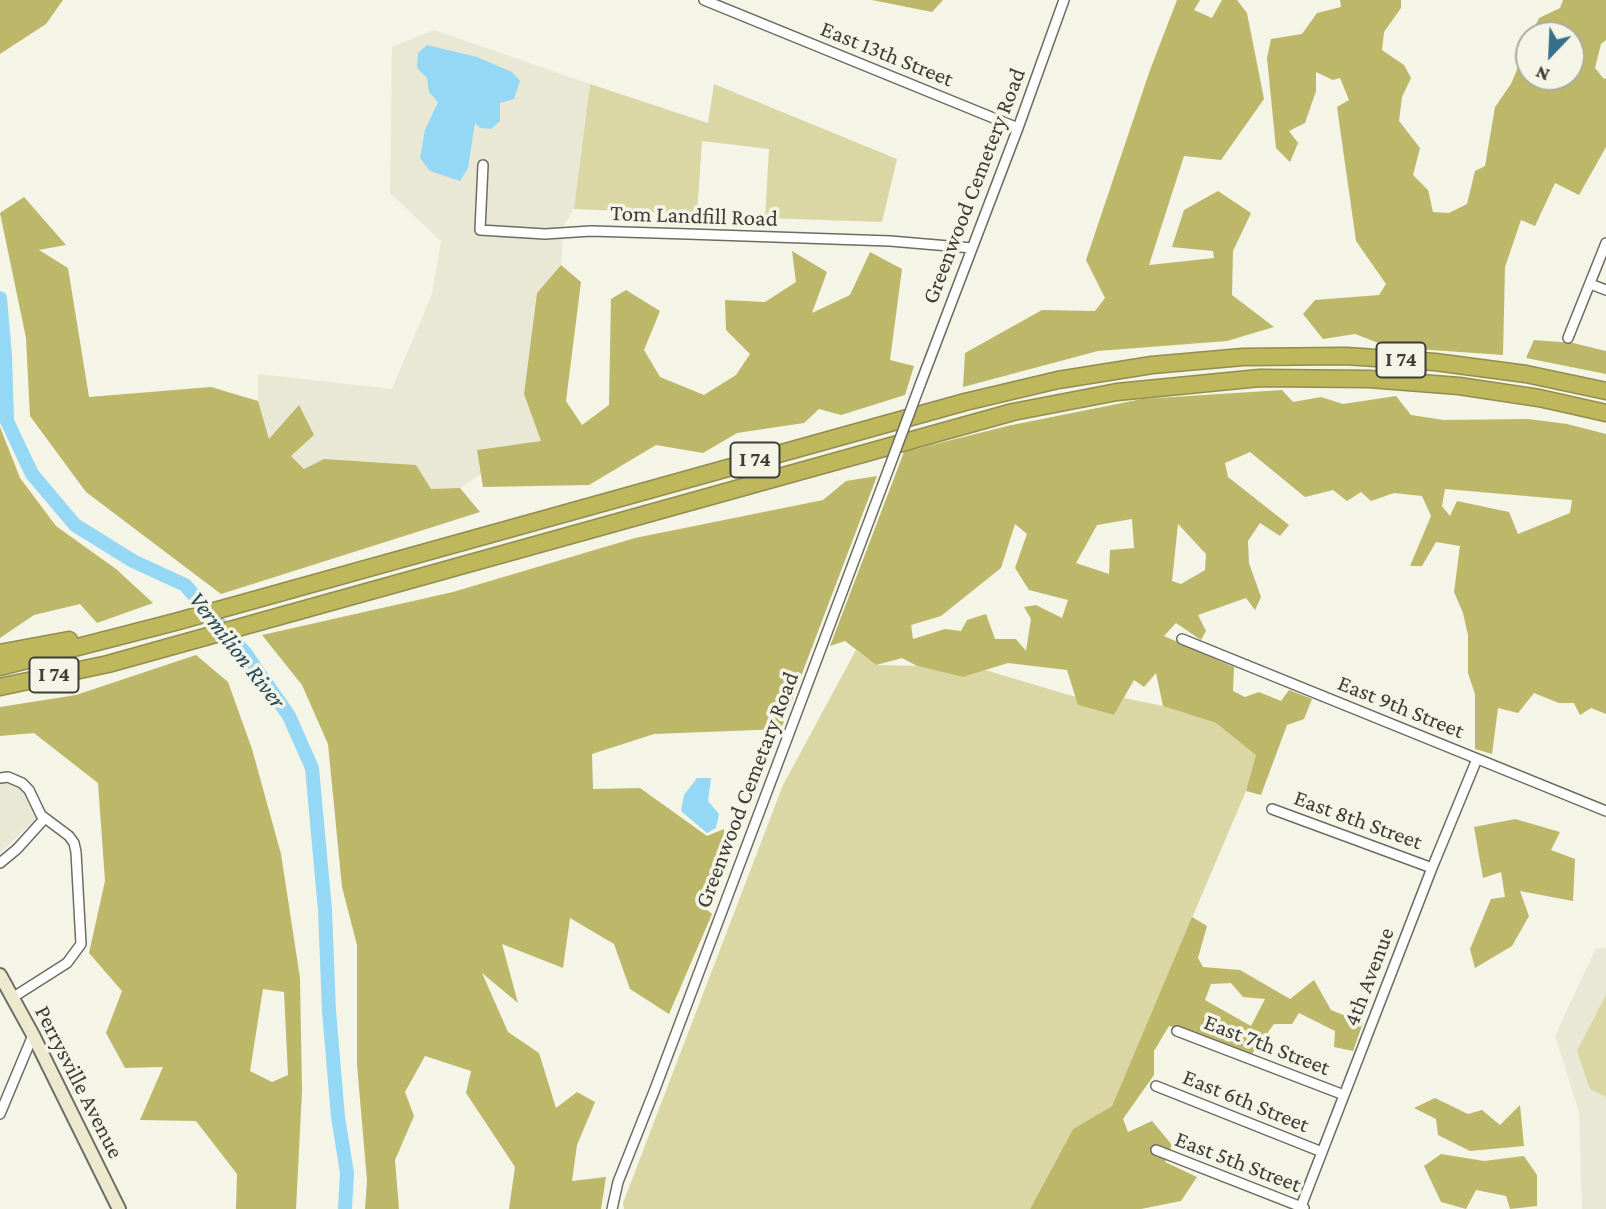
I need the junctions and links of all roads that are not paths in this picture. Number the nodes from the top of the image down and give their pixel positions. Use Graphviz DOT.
graph roads {
  1 [pos="704,0"];
  2 [pos="1064,0"];
  3 [pos="1018,128"];
  4 [pos="483,165"];
  5 [pos="1606,243"];
  6 [pos="972,248"];
  7 [pos="1590,284"];
  8 [pos="1606,290"];
  9 [pos="1568,338"];
  10 [pos="920,385"];
  11 [pos="1606,391"];
  12 [pos="1606,413"];
  13 [pos="93,639"];
  14 [pos="1182,639"];
  15 [pos="0,653"];
  16 [pos="108,664"];
  17 [pos="0,667"];
  18 [pos="0,687"];
  19 [pos="0,695"];
  20 [pos="1477,759"];
  21 [pos="0,778"];
  22 [pos="1272,809"];
  23 [pos="1606,811"];
  24 [pos="45,818"];
  25 [pos="0,863"];
  26 [pos="1432,868"];
  27 [pos="5,987"];
  28 [pos="1177,1031"];
  29 [pos="33,1035"];
  30 [pos="1156,1086"];
  31 [pos="1344,1095"];
  32 [pos="0,1114"];
  33 [pos="1156,1150"];
  34 [pos="1322,1152"];
  35 [pos="1302,1208"];
  36 [pos="119,1209"];
  37 [pos="612,1209"];
  1 -- 3 [label="street, East 13th Street"];
  2 -- 3 [label="street, Greenwood Cemetery Road"];
  3 -- 6 [label="street, Greenwood Cemetery Road"];
  4 -- 6 [label="street, Tom Landfill Road"];
  5 -- 7 [label="street"];
  6 -- 10 [label="street, Greenwood Cemetery Road"];
  7 -- 8 [label="street"];
  7 -- 9 [label="street"];
  10 -- 37 [label="street, Greenwood Cemetary Road, bridge"];
  11 -- 13 [label="highway, I 74"];
  12 -- 16 [label="highway, I 74"];
  13 -- 15 [label="highway"];
  13 -- 17 [label="highway, I 74"];
  14 -- 20 [label="street, East 9th Street"];
  16 -- 18 [label="highway, I 74"];
  16 -- 19 [label="highway"];
  20 -- 23 [label="street, East 9th Street"];
  20 -- 26 [label="street, 4th Avenue"];
  21 -- 24 [label="street"];
  22 -- 26 [label="street, East 8th Street"];
  24 -- 25 [label="street"];
  24 -- 27 [label="street"];
  26 -- 31 [label="street, 4th Avenue"];
  27 -- 29 [label="street, Perrysville Avenue"];
  28 -- 31 [label="street, East 7th Street"];
  29 -- 32 [label="street"];
  29 -- 36 [label="street, Perrysville Avenue"];
  30 -- 34 [label="street, East 6th Street"];
  31 -- 34 [label="street, 4th Avenue"];
  33 -- 35 [label="street, East 5th Street"];
  34 -- 35 [label="street, 4th Avenue"];
}
